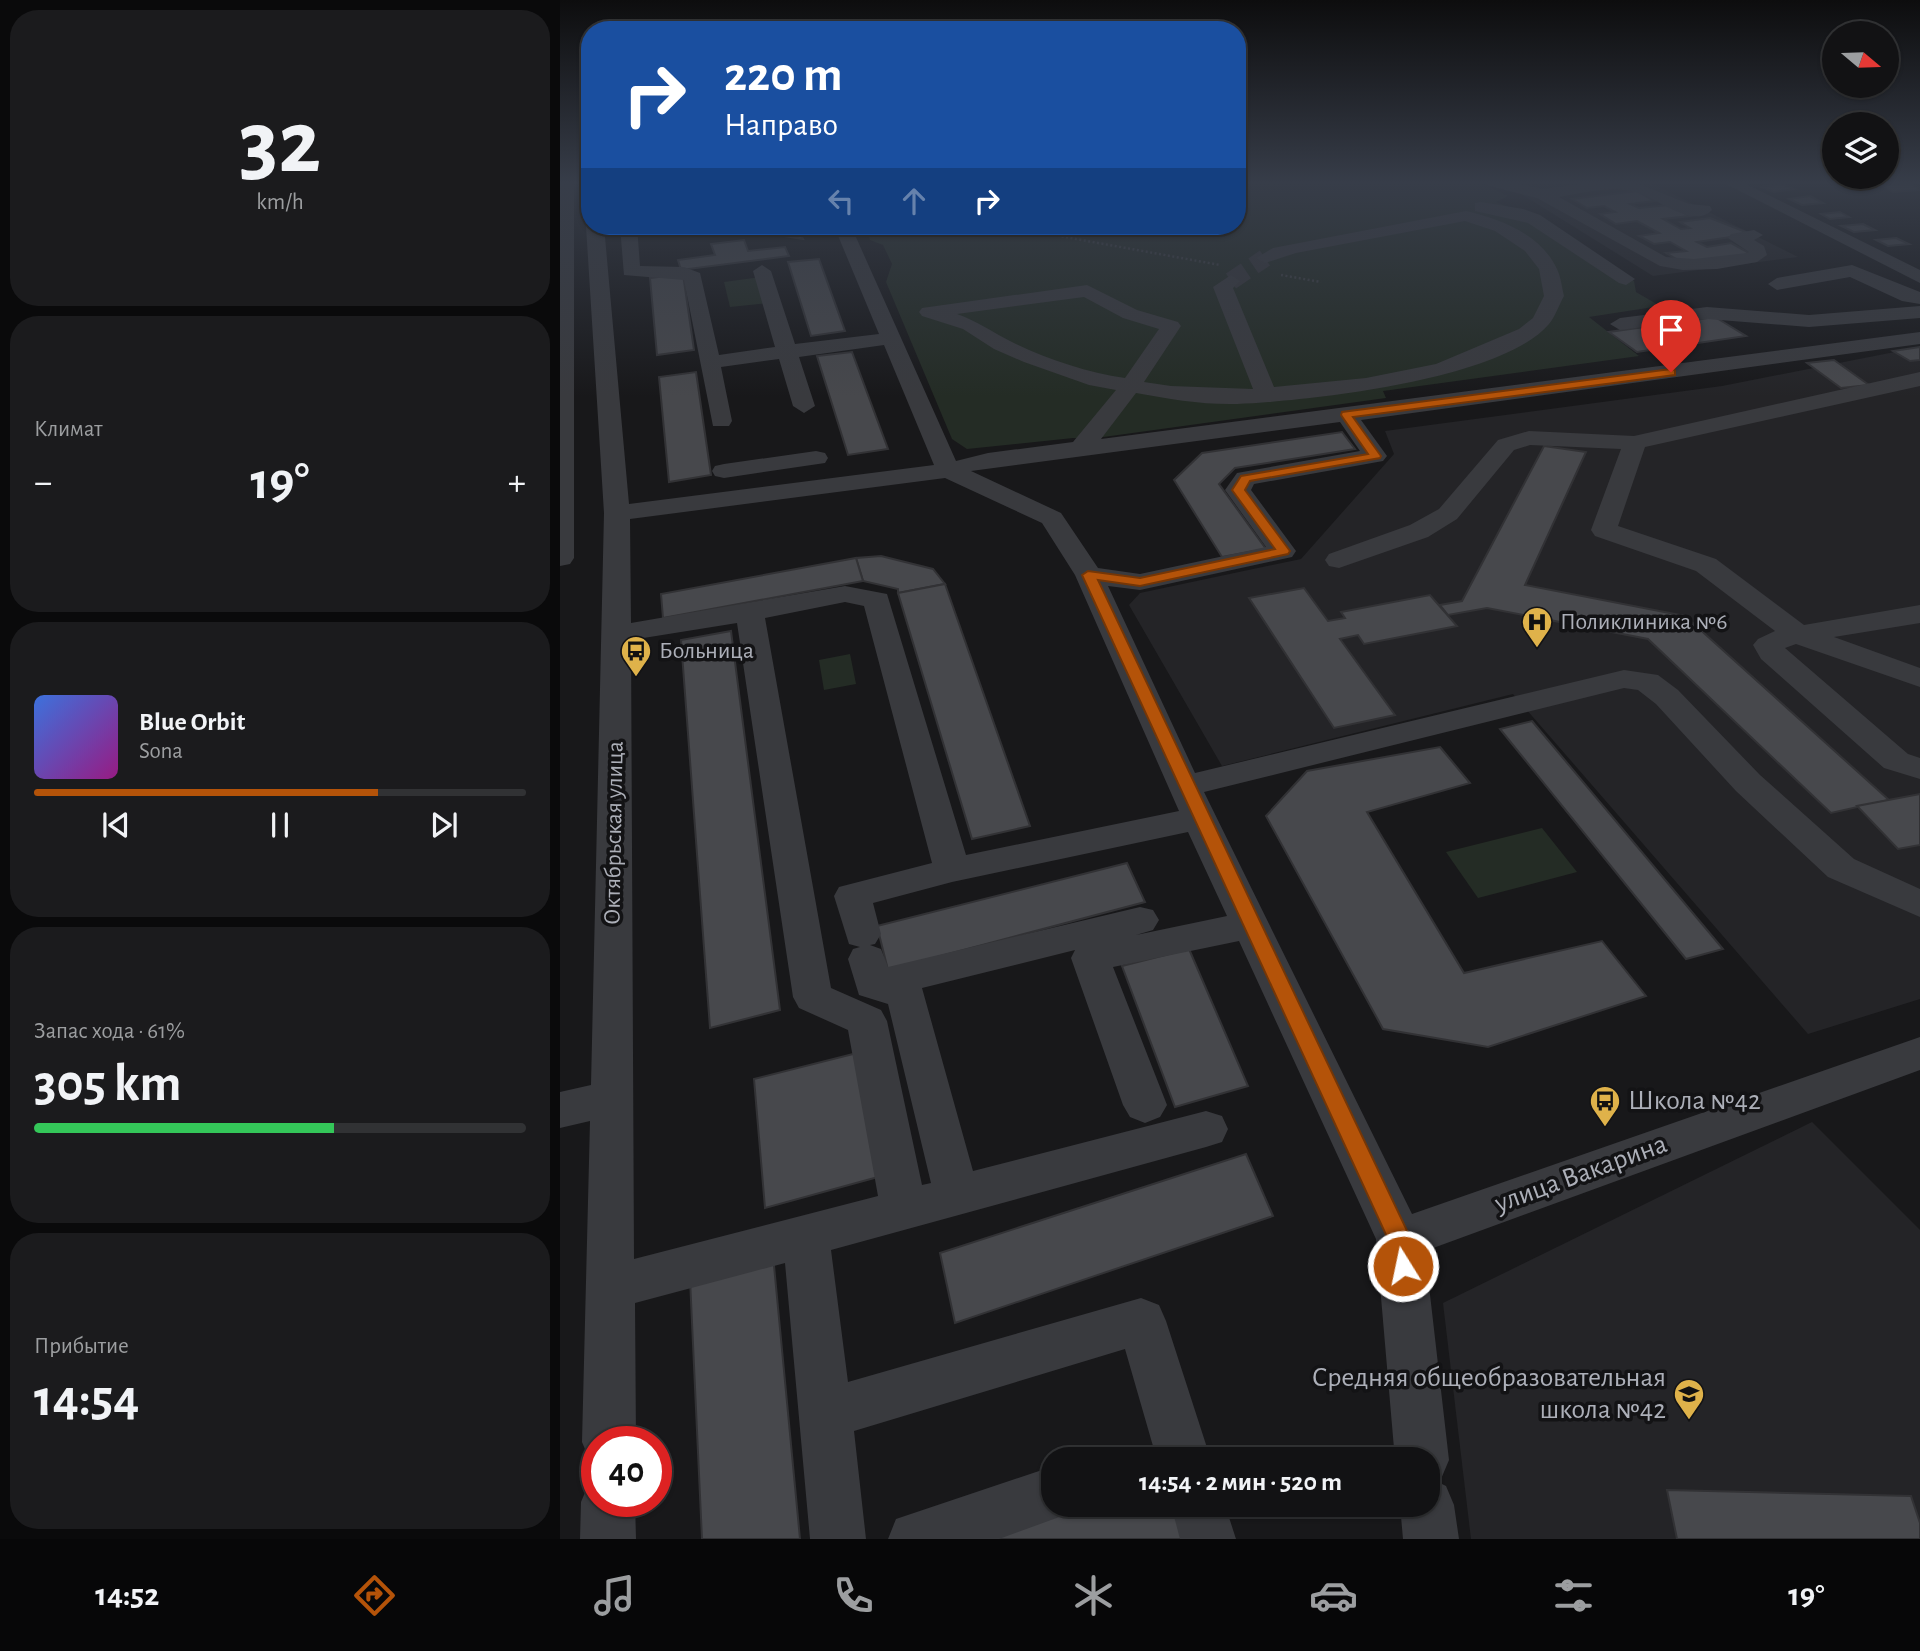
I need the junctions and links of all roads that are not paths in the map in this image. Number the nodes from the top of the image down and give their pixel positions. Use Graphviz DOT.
graph roads {
  1 [pos="565,254"];
  2 [pos="597,254"];
  3 [pos="630,254"];
  4 [pos="861,254"];
  5 [pos="1272,254"];
  6 [pos="1537,254"];
  7 [pos="1590,254"];
  8 [pos="1647,254"];
  9 [pos="1758,254"];
  10 [pos="1874,254"];
  11 [pos="1265,258"];
  12 [pos="631,271"];
  13 [pos="762,271"];
  14 [pos="599,277"];
  15 [pos="1920,277"];
  16 [pos="1626,279"];
  17 [pos="1231,281"];
  18 [pos="1777,284"];
  19 [pos="1920,298"];
  20 [pos="1920,312"];
  21 [pos="903,320"];
  22 [pos="1620,324"];
  23 [pos="603,335"];
  24 [pos="1920,338"];
  25 [pos="564,340"];
  26 [pos="787,352"];
  27 [pos="710,362"];
  28 [pos="1920,379"];
  29 [pos="1130,387"];
  30 [pos="1266,396"];
  31 [pos="1346,415"];
  32 [pos="1635,443"];
  33 [pos="1081,448"];
  34 [pos="816,458"];
  35 [pos="948,470"];
  36 [pos="723,471"];
  37 [pos="823,486"];
  38 [pos="727,499"];
  39 [pos="617,513"];
  40 [pos="561,521"];
  41 [pos="560,558"];
  42 [pos="1339,560"];
  43 [pos="1088,575"];
  44 [pos="750,612"];
  45 [pos="1920,614"];
  46 [pos="616,634"];
  47 [pos="1799,635"];
  48 [pos="1920,678"];
  49 [pos="1920,769"];
  50 [pos="1185,786"];
  51 [pos="1199,817"];
  52 [pos="952,870"];
  53 [pos="1920,904"];
  54 [pos="1140,920"];
  55 [pos="1250,925"];
  56 [pos="867,959"];
  57 [pos="1920,1053"];
  58 [pos="612,1098"];
  59 [pos="1145,1105"];
  60 [pos="560,1110"];
  61 [pos="1206,1129"];
  62 [pos="957,1196"];
  63 [pos="904,1211"];
  64 [pos="806,1236"];
  65 [pos="1400,1239"];
  66 [pos="610,1287"];
  67 [pos="827,1414"];
  68 [pos="609,1426"];
  69 [pos="1180,1447"];
  70 [pos="1421,1447"];
  71 [pos="1041,1497"];
  72 [pos="608,1517"];
  73 [pos="1202,1517"];
  74 [pos="1428,1517"];
  75 [pos="608,1539"];
  76 [pos="838,1539"];
  77 [pos="916,1539"];
  78 [pos="1208,1539"];
  79 [pos="1431,1539"];
  1 -- 25 [label="street"];
  2 -- 14 [label="street, Октябрьская улица"];
  3 -- 12 [label="street"];
  4 -- 21 [label="street"];
  5 -- 11 [label="street"];
  6 -- 30 [label="street"];
  7 -- 16 [label="street"];
  8 -- 9 [label="street"];
  10 -- 15 [label="street"];
  12 -- 14 [label="street"];
  12 -- 27 [label="street"];
  13 -- 26 [label="street"];
  14 -- 23 [label="street, Октябрьская улица"];
  17 -- 30 [label="street"];
  18 -- 19 [label="street"];
  20 -- 22 [label="street"];
  21 -- 26 [label="street"];
  21 -- 29 [label="street"];
  21 -- 29 [label="street"];
  21 -- 35 [label="street"];
  23 -- 25 [label="street"];
  23 -- 39 [label="street, Октябрьская улица"];
  24 -- 31 [label="street"];
  25 -- 40 [label="street"];
  26 -- 27 [label="street"];
  26 -- 34 [label="street"];
  27 -- 36 [label="street"];
  28 -- 32 [label="street"];
  29 -- 30 [label="street"];
  29 -- 33 [label="street"];
  31 -- 33 [label="street"];
  31 -- 43 [label="street"];
  32 -- 42 [label="street"];
  32 -- 47 [label="street"];
  33 -- 35 [label="street"];
  34 -- 36 [label="street"];
  34 -- 37 [label="street"];
  35 -- 37 [label="street"];
  35 -- 43 [label="street"];
  36 -- 38 [label="street"];
  37 -- 38 [label="street"];
  38 -- 39 [label="street"];
  39 -- 46 [label="street, Октябрьская улица"];
  40 -- 41 [label="street"];
  43 -- 50 [label="street"];
  44 -- 46 [label="street"];
  44 -- 52 [label="street"];
  44 -- 63 [label="street"];
  45 -- 47 [label="street"];
  46 -- 58 [label="street, Октябрьская улица"];
  47 -- 48 [label="street"];
  47 -- 49 [label="street"];
  50 -- 51 [label="street"];
  50 -- 53 [label="street"];
  51 -- 52 [label="street"];
  51 -- 55 [label="street"];
  52 -- 56 [label="street"];
  54 -- 56 [label="street"];
  55 -- 59 [label="street"];
  55 -- 65 [label="street"];
  56 -- 62 [label="street"];
  57 -- 65 [label="street, улица Вакарина"];
  58 -- 60 [label="street"];
  58 -- 66 [label="street, Октябрьская улица"];
  61 -- 62 [label="street"];
  62 -- 63 [label="street"];
  63 -- 64 [label="street"];
  64 -- 66 [label="street"];
  64 -- 67 [label="street"];
  65 -- 70 [label="street"];
  66 -- 68 [label="street, Октябрьская улица"];
  67 -- 69 [label="street"];
  67 -- 76 [label="street"];
  71 -- 77 [label="street"];
  72 -- 75 [label="street"];
  73 -- 78 [label="street"];
  74 -- 79 [label="street"];
}
